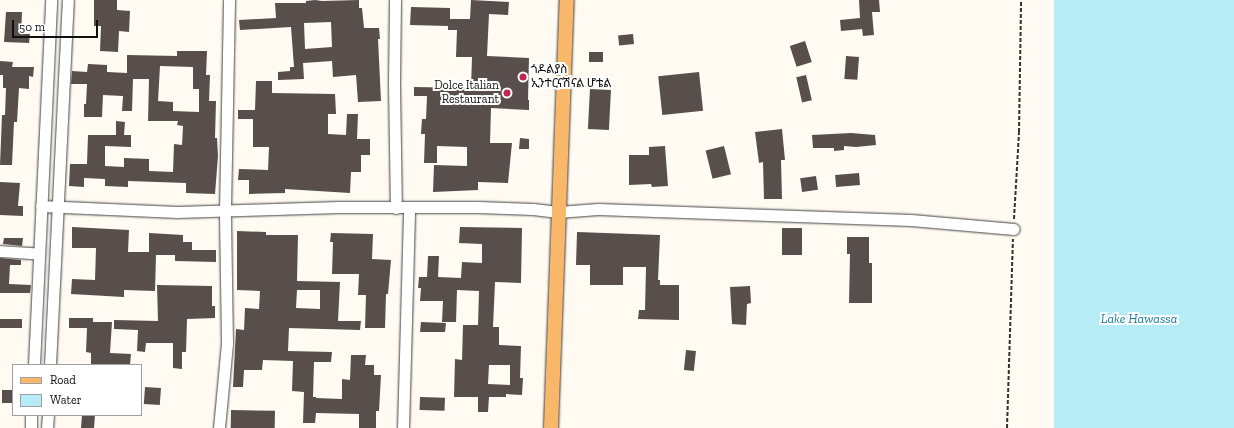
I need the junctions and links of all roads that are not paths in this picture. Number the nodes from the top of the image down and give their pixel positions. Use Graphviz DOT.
graph roads {
  1 [pos="51,0"];
  2 [pos="68,0"];
  3 [pos="229,0"];
  4 [pos="395,0"];
  5 [pos="567,0"];
  6 [pos="41,206"];
  7 [pos="58,207"];
  8 [pos="396,208"];
  9 [pos="409,208"];
  10 [pos="225,210"];
  11 [pos="558,212"];
  12 [pos="1014,229"];
  13 [pos="0,251"];
  14 [pos="39,254"];
  15 [pos="34,364"];
  16 [pos="50,364"];
  17 [pos="32,416"];
  18 [pos="48,416"];
  19 [pos="31,428"];
  20 [pos="48,428"];
  21 [pos="219,428"];
  22 [pos="403,428"];
  23 [pos="551,428"];
  1 -- 6 [label="street"];
  2 -- 7 [label="street"];
  3 -- 10 [label="street"];
  4 -- 8 [label="street"];
  5 -- 11 [label="main road"];
  6 -- 7 [label="street"];
  6 -- 14 [label="street"];
  7 -- 10 [label="street"];
  7 -- 16 [label="street"];
  8 -- 9 [label="street"];
  8 -- 10 [label="street"];
  9 -- 11 [label="street"];
  9 -- 22 [label="street"];
  10 -- 21 [label="street"];
  11 -- 12 [label="street"];
  11 -- 23 [label="main road"];
  13 -- 14 [label="street"];
  14 -- 15 [label="street"];
  17 -- 19 [label="street"];
  18 -- 20 [label="street"];
}
